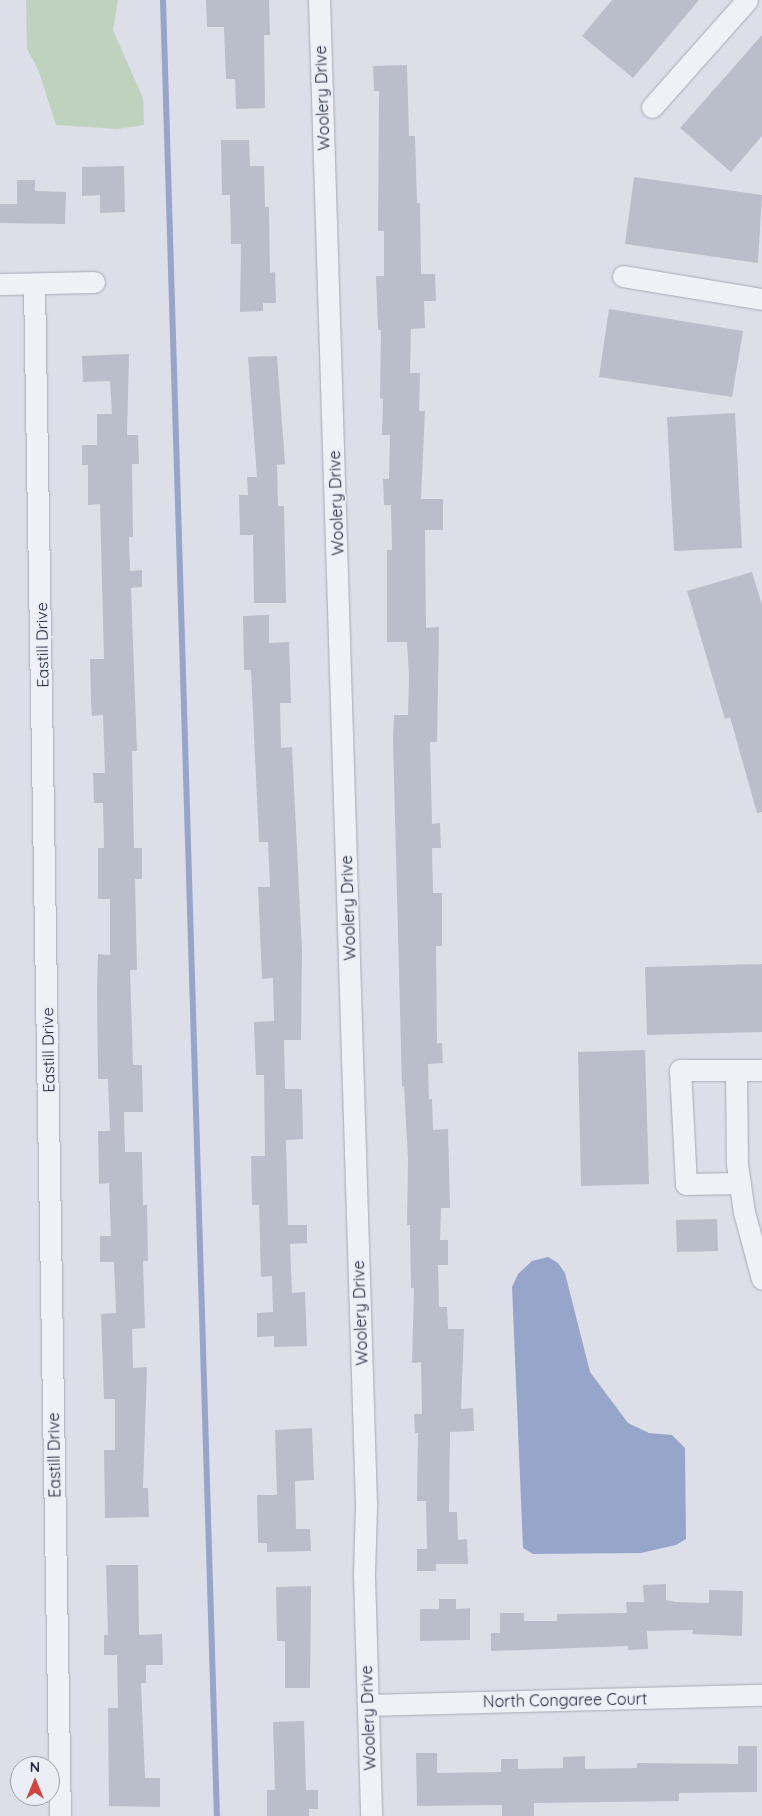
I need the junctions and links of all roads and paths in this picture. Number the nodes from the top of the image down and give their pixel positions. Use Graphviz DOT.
graph roads {
  1 [pos="319,0"];
  2 [pos="747,0"];
  3 [pos="652,107"];
  4 [pos="623,276"];
  5 [pos="94,282"];
  6 [pos="0,284"];
  7 [pos="34,284"];
  8 [pos="762,299"];
  9 [pos="736,1070"];
  10 [pos="762,1070"];
  11 [pos="740,1183"];
  12 [pos="762,1278"];
  13 [pos="762,1695"];
  14 [pos="368,1705"];
  15 [pos="60,1816"];
  16 [pos="371,1816"];
  1 -- 14 [label="street, Woolery Drive"];
  2 -- 3 [label="street"];
  4 -- 8 [label="street"];
  5 -- 7 [label="street"];
  6 -- 7 [label="street"];
  7 -- 15 [label="street, Eastill Drive"];
  9 -- 10 [label="street"];
  9 -- 11 [label="street"];
  9 -- 11 [label="street"];
  11 -- 12 [label="street"];
  13 -- 14 [label="street, North Congaree Court"];
  14 -- 16 [label="street, Woolery Drive"];
}
